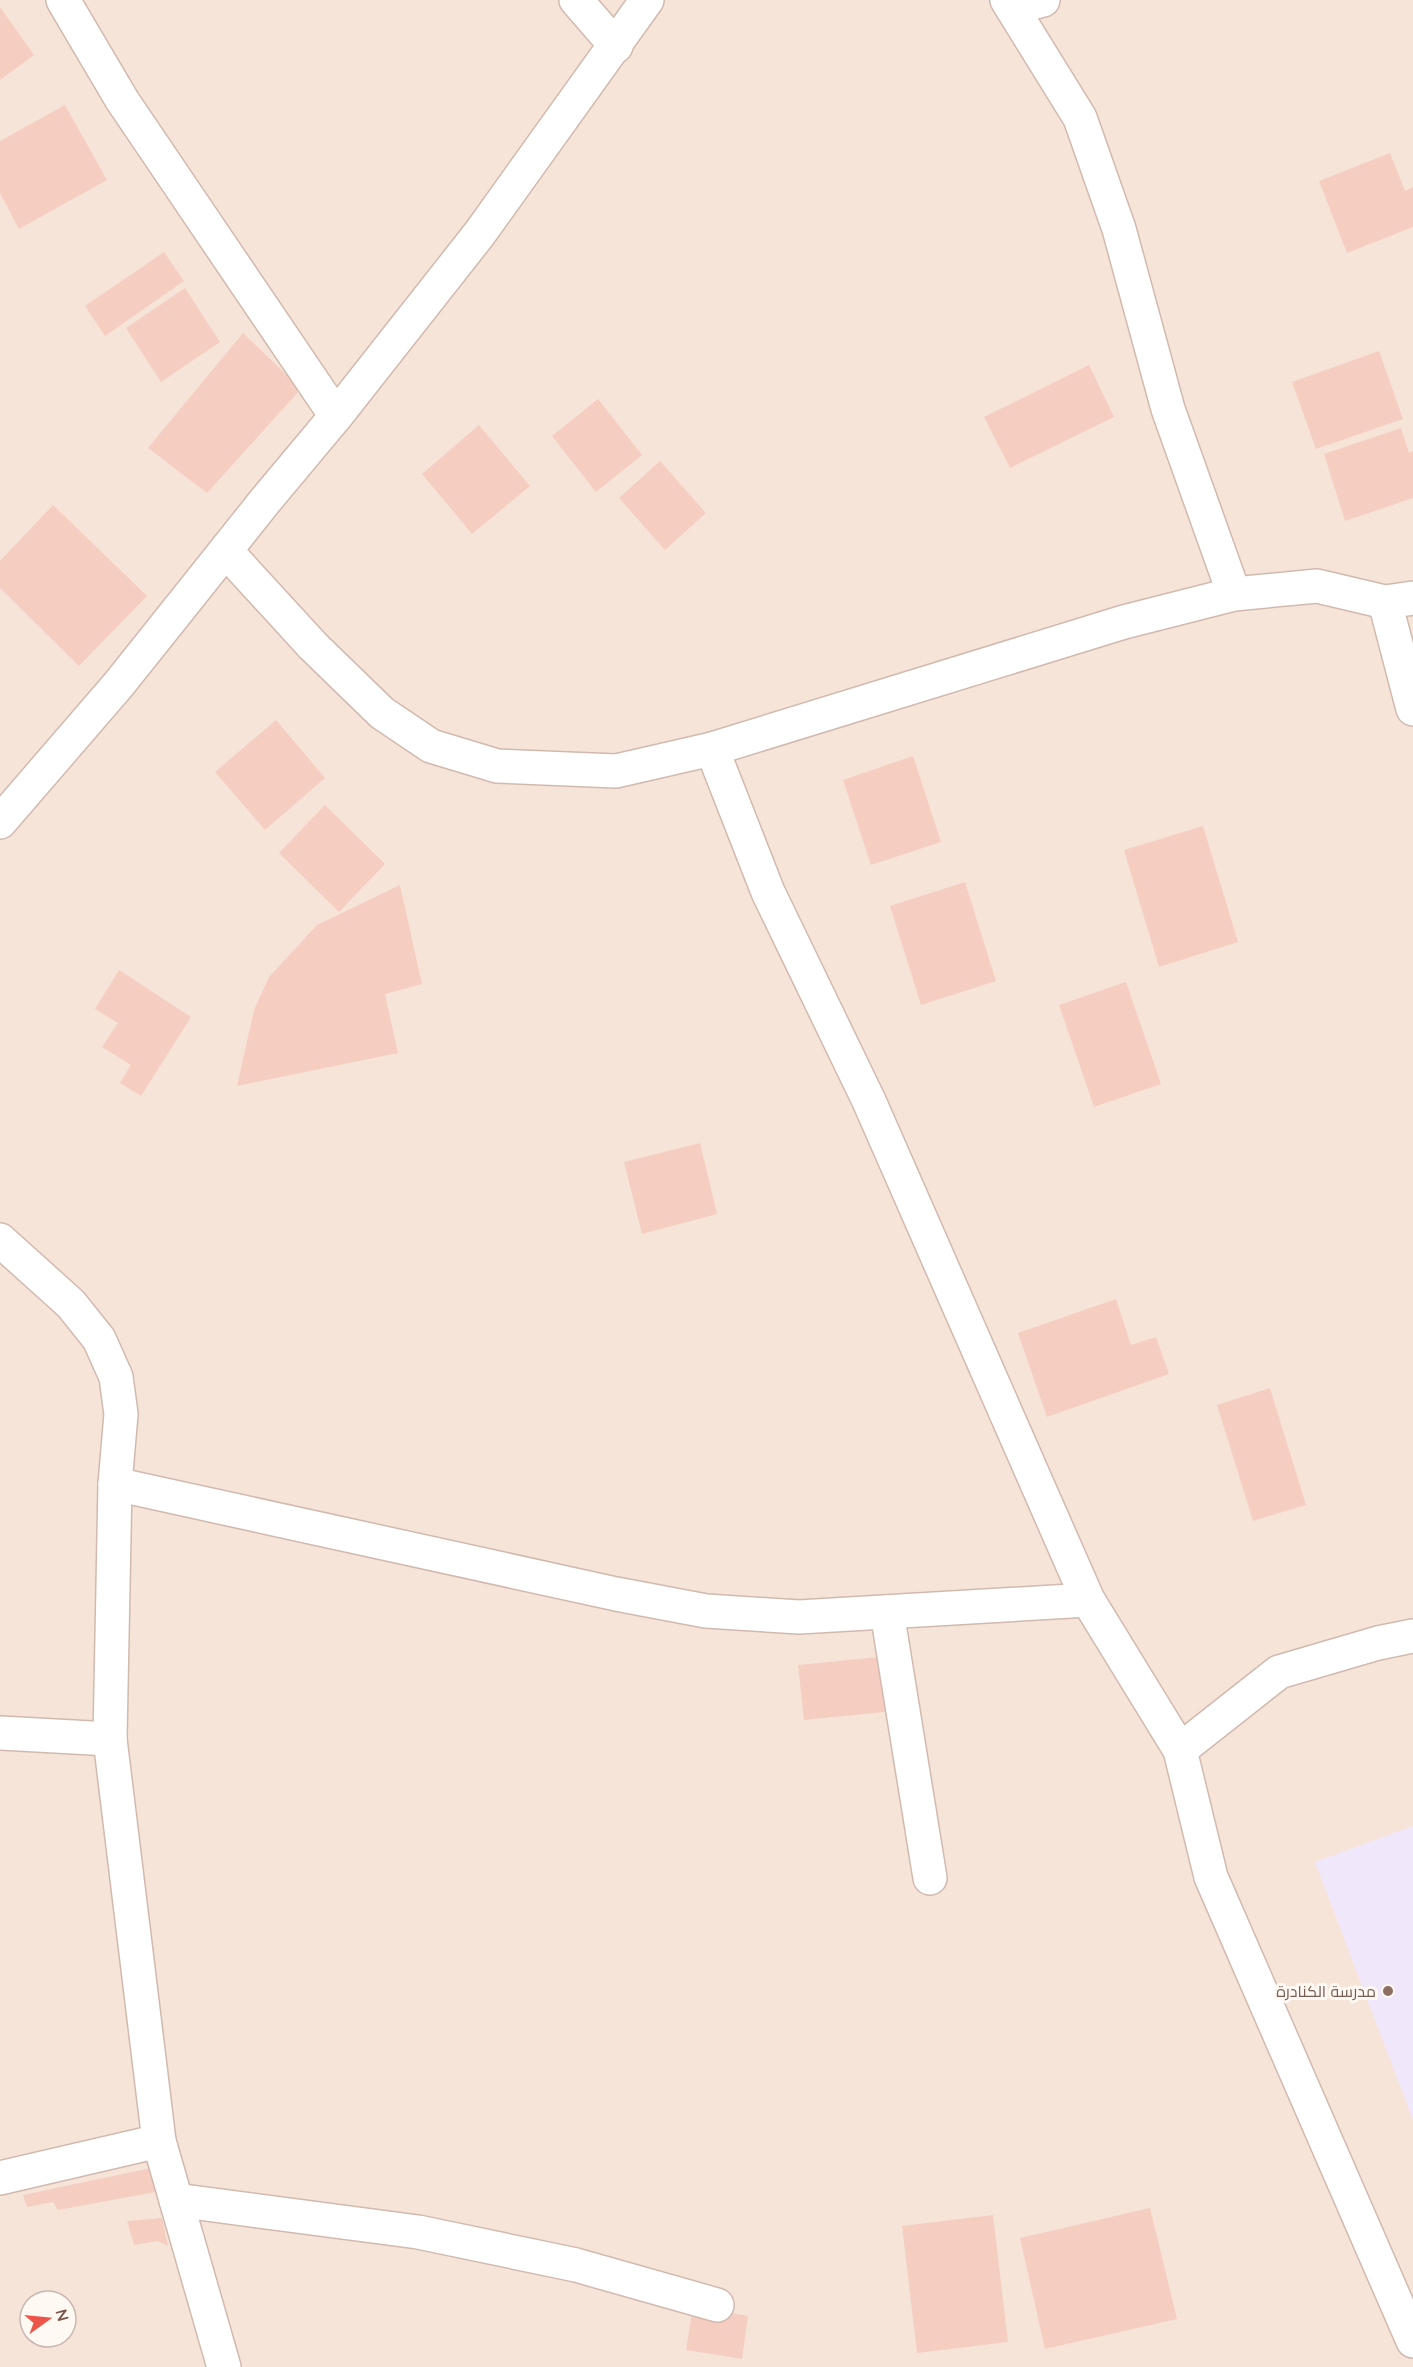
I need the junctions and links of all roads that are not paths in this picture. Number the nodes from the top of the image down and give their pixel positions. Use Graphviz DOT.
graph roads {
  1 [pos="63,0"];
  2 [pos="576,0"];
  3 [pos="647,0"];
  4 [pos="1020,3"];
  5 [pos="616,46"];
  6 [pos="336,416"];
  7 [pos="226,551"];
  8 [pos="1234,594"];
  9 [pos="1399,600"];
  10 [pos="1413,709"];
  11 [pos="712,749"];
  12 [pos="0,822"];
  13 [pos="0,1240"];
  14 [pos="115,1484"];
  15 [pos="1088,1600"];
  16 [pos="887,1612"];
  17 [pos="1413,1636"];
  18 [pos="0,1733"];
  19 [pos="110,1739"];
  20 [pos="1180,1750"];
  21 [pos="930,1878"];
  22 [pos="159,2141"];
  23 [pos="0,2178"];
  24 [pos="177,2200"];
  25 [pos="717,2305"];
  26 [pos="1413,2341"];
  27 [pos="224,2367"];
  1 -- 6 [label="street"];
  2 -- 5 [label="street"];
  3 -- 5 [label="street"];
  4 -- 8 [label="street"];
  5 -- 6 [label="street"];
  6 -- 7 [label="street"];
  7 -- 11 [label="street"];
  7 -- 12 [label="street"];
  8 -- 9 [label="street"];
  8 -- 11 [label="street"];
  9 -- 10 [label="street"];
  11 -- 15 [label="street"];
  13 -- 14 [label="street"];
  14 -- 16 [label="street"];
  14 -- 19 [label="street"];
  15 -- 16 [label="street"];
  15 -- 20 [label="street"];
  16 -- 21 [label="street"];
  17 -- 20 [label="street"];
  18 -- 19 [label="street"];
  19 -- 22 [label="street"];
  20 -- 26 [label="street"];
  22 -- 23 [label="street"];
  22 -- 24 [label="street"];
  24 -- 25 [label="street"];
  24 -- 27 [label="street"];
}
